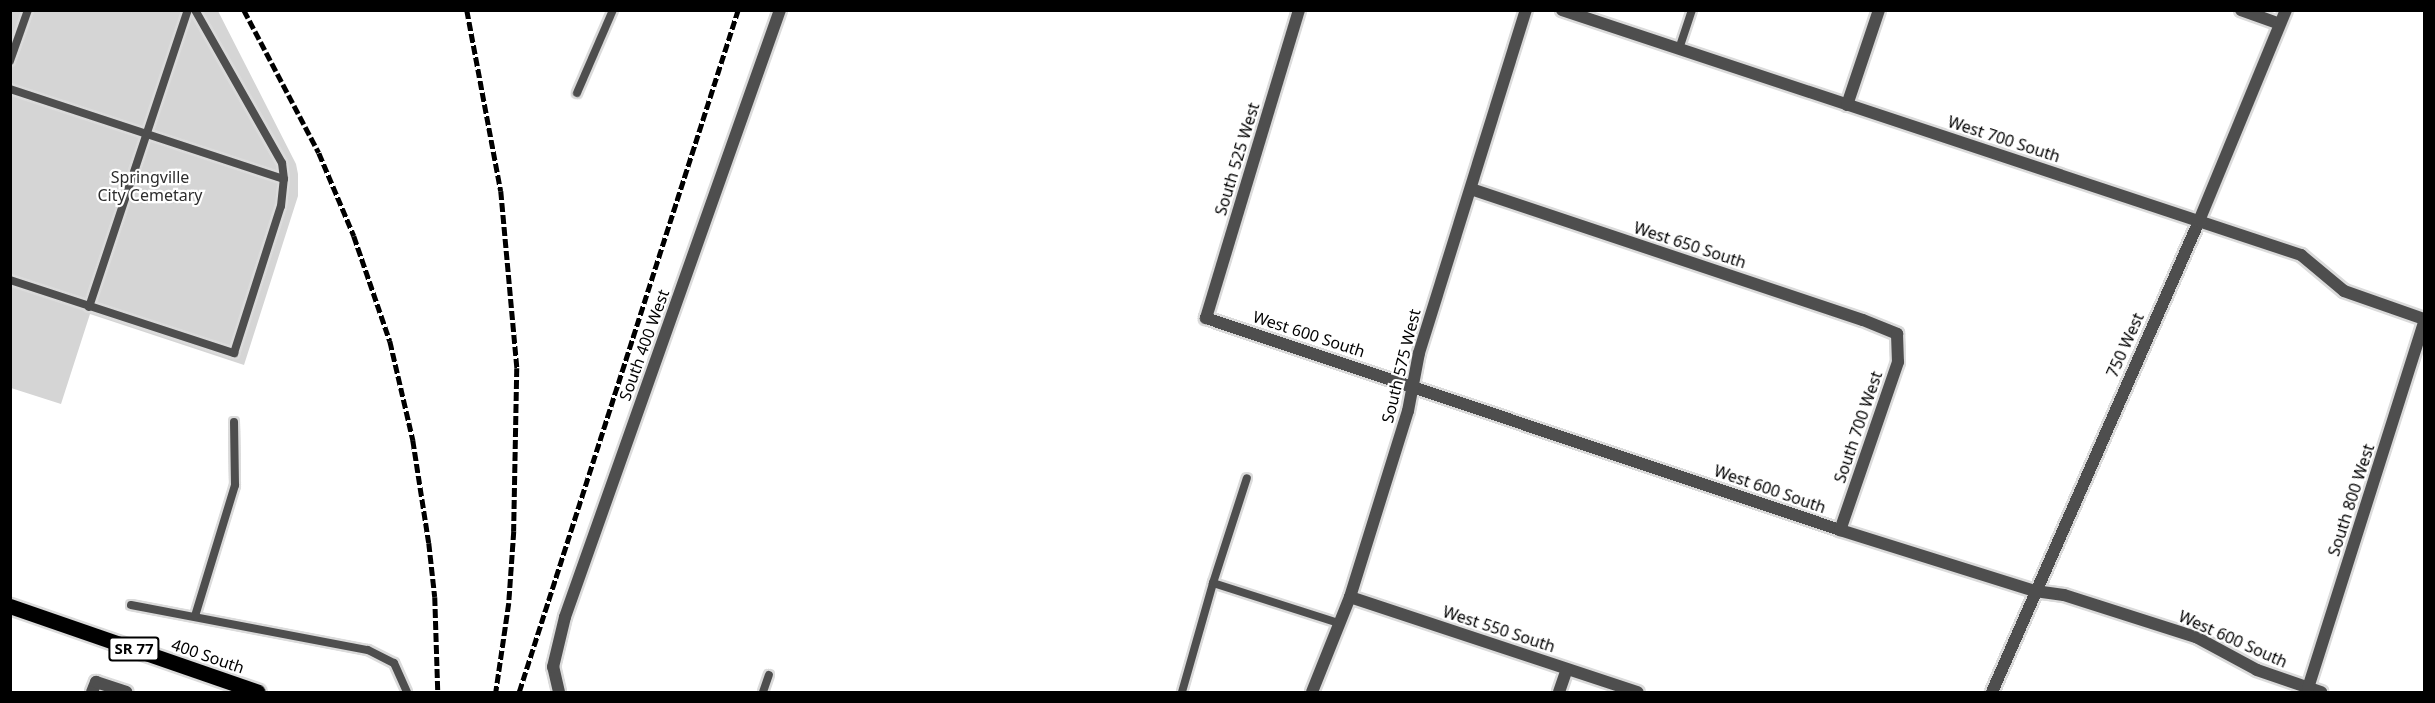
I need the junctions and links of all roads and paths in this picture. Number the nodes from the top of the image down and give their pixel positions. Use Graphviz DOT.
graph roads {
  1 [pos="28,10"];
  2 [pos="188,10"];
  3 [pos="195,10"];
  4 [pos="613,10"];
  5 [pos="780,10"];
  6 [pos="1299,10"];
  7 [pos="1527,10"];
  8 [pos="1562,10"];
  9 [pos="1692,10"];
  10 [pos="1879,10"];
  11 [pos="2241,10"];
  12 [pos="2286,10"];
  13 [pos="2280,24"];
  14 [pos="1679,49"];
  15 [pos="10,61"];
  16 [pos="10,89"];
  17 [pos="577,93"];
  18 [pos="1847,105"];
  19 [pos="148,133"];
  20 [pos="284,179"];
  21 [pos="1470,189"];
  22 [pos="2199,221"];
  23 [pos="10,280"];
  24 [pos="89,307"];
  25 [pos="1206,318"];
  26 [pos="2424,321"];
  27 [pos="1897,334"];
  28 [pos="1412,385"];
  29 [pos="234,422"];
  30 [pos="1247,478"];
  31 [pos="1840,530"];
  32 [pos="1213,583"];
  33 [pos="2035,591"];
  34 [pos="1350,597"];
  35 [pos="131,605"];
  36 [pos="10,606"];
  37 [pos="195,616"];
  38 [pos="1338,623"];
  39 [pos="1567,669"];
  40 [pos="770,675"];
  41 [pos="94,687"];
  42 [pos="2308,688"];
  43 [pos="126,693"];
  44 [pos="258,693"];
  45 [pos="407,693"];
  46 [pos="559,693"];
  47 [pos="763,693"];
  48 [pos="1182,693"];
  49 [pos="1312,693"];
  50 [pos="1559,693"];
  51 [pos="1638,693"];
  52 [pos="1992,693"];
  53 [pos="2321,693"];
  1 -- 15 [label="lane"];
  2 -- 19 [label="lane"];
  3 -- 20 [label="lane"];
  4 -- 17 [label="lane"];
  5 -- 46 [label="street, South 400 West"];
  6 -- 25 [label="street, South 525 West"];
  7 -- 21 [label="street, South 575 West"];
  8 -- 14 [label="street, West 700 South"];
  9 -- 14 [label="lane"];
  10 -- 18 [label="street"];
  11 -- 13 [label="street"];
  12 -- 13 [label="street, 750 West"];
  13 -- 22 [label="street, 750 West"];
  14 -- 18 [label="street, West 700 South"];
  16 -- 19 [label="lane"];
  18 -- 22 [label="street, West 700 South"];
  19 -- 20 [label="lane"];
  19 -- 24 [label="lane"];
  20 -- 24 [label="lane"];
  21 -- 27 [label="street, West 650 South"];
  21 -- 28 [label="street, South 575 West"];
  22 -- 26 [label="street, West 700 South"];
  22 -- 33 [label="street, 750 West"];
  23 -- 24 [label="lane"];
  25 -- 28 [label="street, West 600 South"];
  26 -- 42 [label="street, South 800 West"];
  27 -- 31 [label="street, South 700 West"];
  28 -- 31 [label="street, West 600 South"];
  28 -- 34 [label="street, South 575 West"];
  29 -- 37 [label="lane"];
  30 -- 32 [label="lane"];
  31 -- 33 [label="street, West 600 South"];
  32 -- 38 [label="lane"];
  32 -- 48 [label="lane"];
  33 -- 42 [label="street, West 600 South"];
  33 -- 52 [label="street, 750 West"];
  34 -- 38 [label="street, South 575 West"];
  34 -- 39 [label="street, West 550 South"];
  35 -- 37 [label="lane"];
  36 -- 44 [label="main road, 400 South / SR 77"];
  37 -- 45 [label="lane"];
  38 -- 49 [label="street, South 575 West"];
  39 -- 50 [label="street"];
  39 -- 51 [label="street, West 550 South"];
  40 -- 47 [label="lane"];
  41 -- 43 [label="street"];
  42 -- 53 [label="street, West 600 South"];
}
